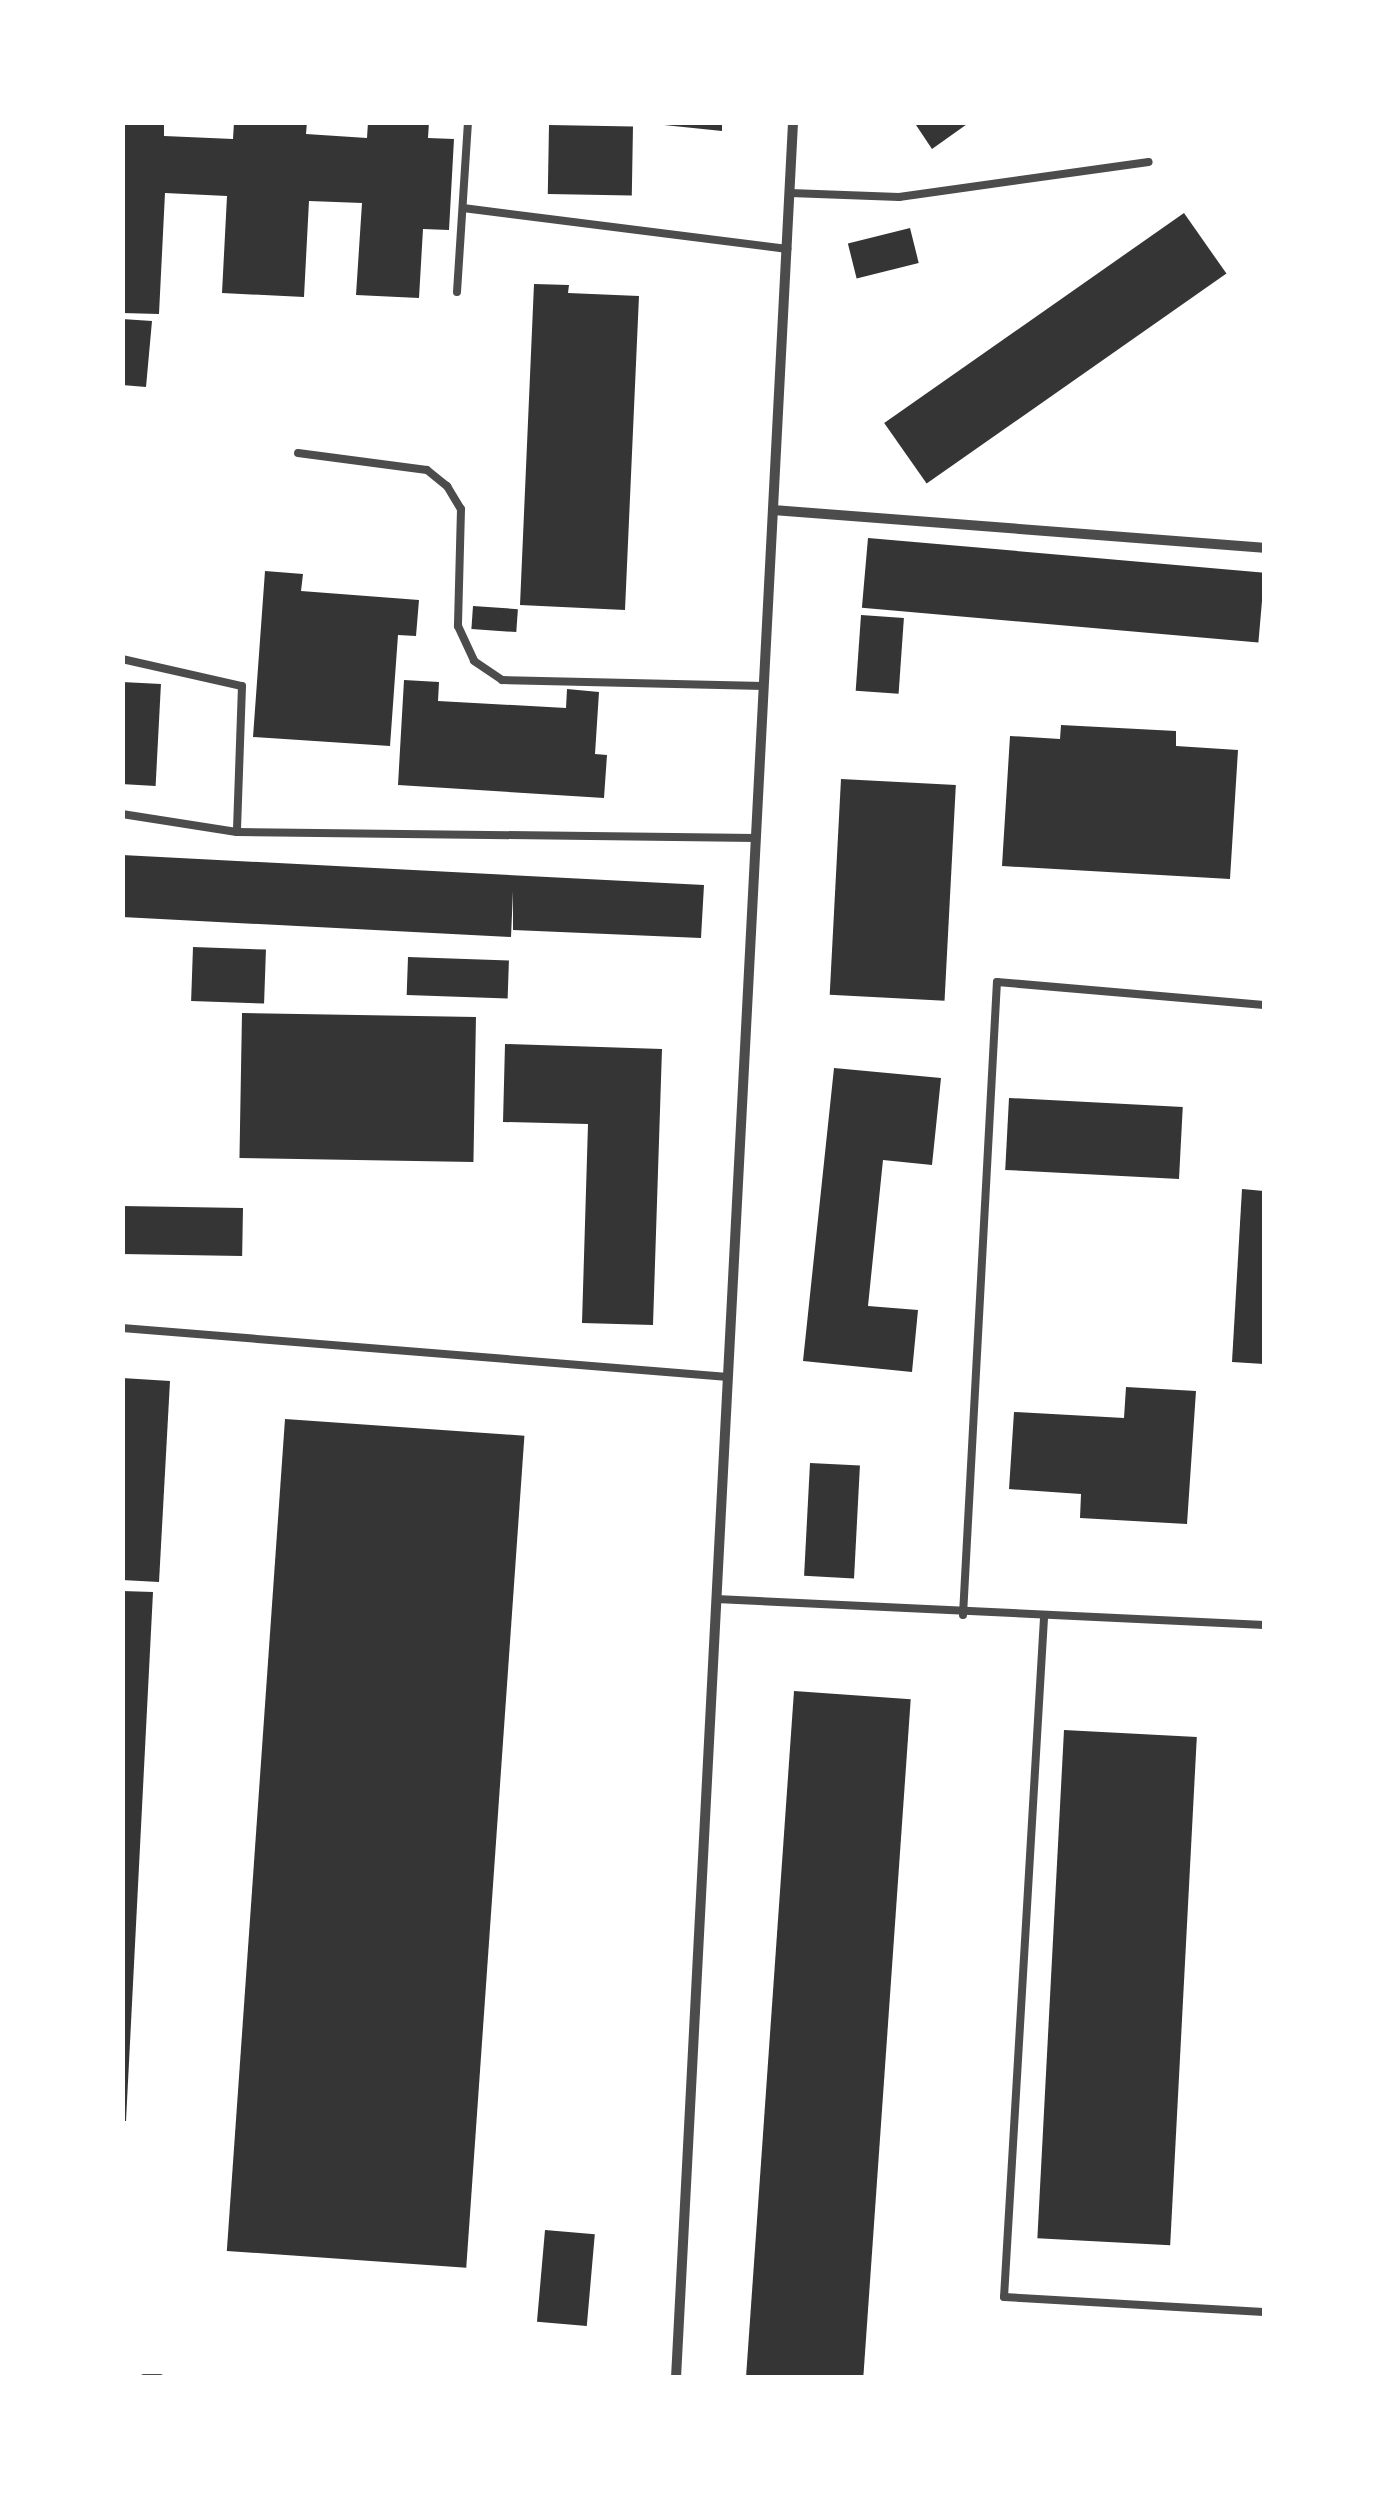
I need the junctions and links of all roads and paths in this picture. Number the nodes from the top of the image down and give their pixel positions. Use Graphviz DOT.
graph roads {
  1 [pos="468,122"];
  2 [pos="794,122"];
  3 [pos="1149,162"];
  4 [pos="790,193"];
  5 [pos="463,208"];
  6 [pos="787,249"];
  7 [pos="457,292"];
  8 [pos="298,453"];
  9 [pos="773,510"];
  10 [pos="1264,548"];
  11 [pos="122,658"];
  12 [pos="764,686"];
  13 [pos="122,814"];
  14 [pos="237,832"];
  15 [pos="756,838"];
  16 [pos="1264,1005"];
  17 [pos="122,1328"];
  18 [pos="728,1377"];
  19 [pos="716,1599"];
  20 [pos="963,1615"];
  21 [pos="1044,1618"];
  22 [pos="1264,1626"];
  23 [pos="1264,2312"];
  24 [pos="144,2378"];
  25 [pos="160,2378"];
  26 [pos="676,2378"];
  1 -- 5 [label="lane"];
  2 -- 4 [label="street"];
  3 -- 4 [label="lane"];
  4 -- 6 [label="street"];
  5 -- 6 [label="lane"];
  5 -- 7 [label="lane"];
  6 -- 9 [label="street"];
  8 -- 12 [label="lane"];
  9 -- 10 [label="street"];
  9 -- 12 [label="street"];
  11 -- 14 [label="lane"];
  12 -- 15 [label="street"];
  13 -- 14 [label="lane"];
  14 -- 15 [label="lane"];
  15 -- 18 [label="street"];
  16 -- 20 [label="lane"];
  17 -- 18 [label="lane"];
  18 -- 19 [label="street"];
  19 -- 20 [label="lane"];
  19 -- 26 [label="street"];
  20 -- 21 [label="lane"];
  21 -- 22 [label="lane"];
  21 -- 23 [label="lane"];
  24 -- 25 [label="lane"];
}
